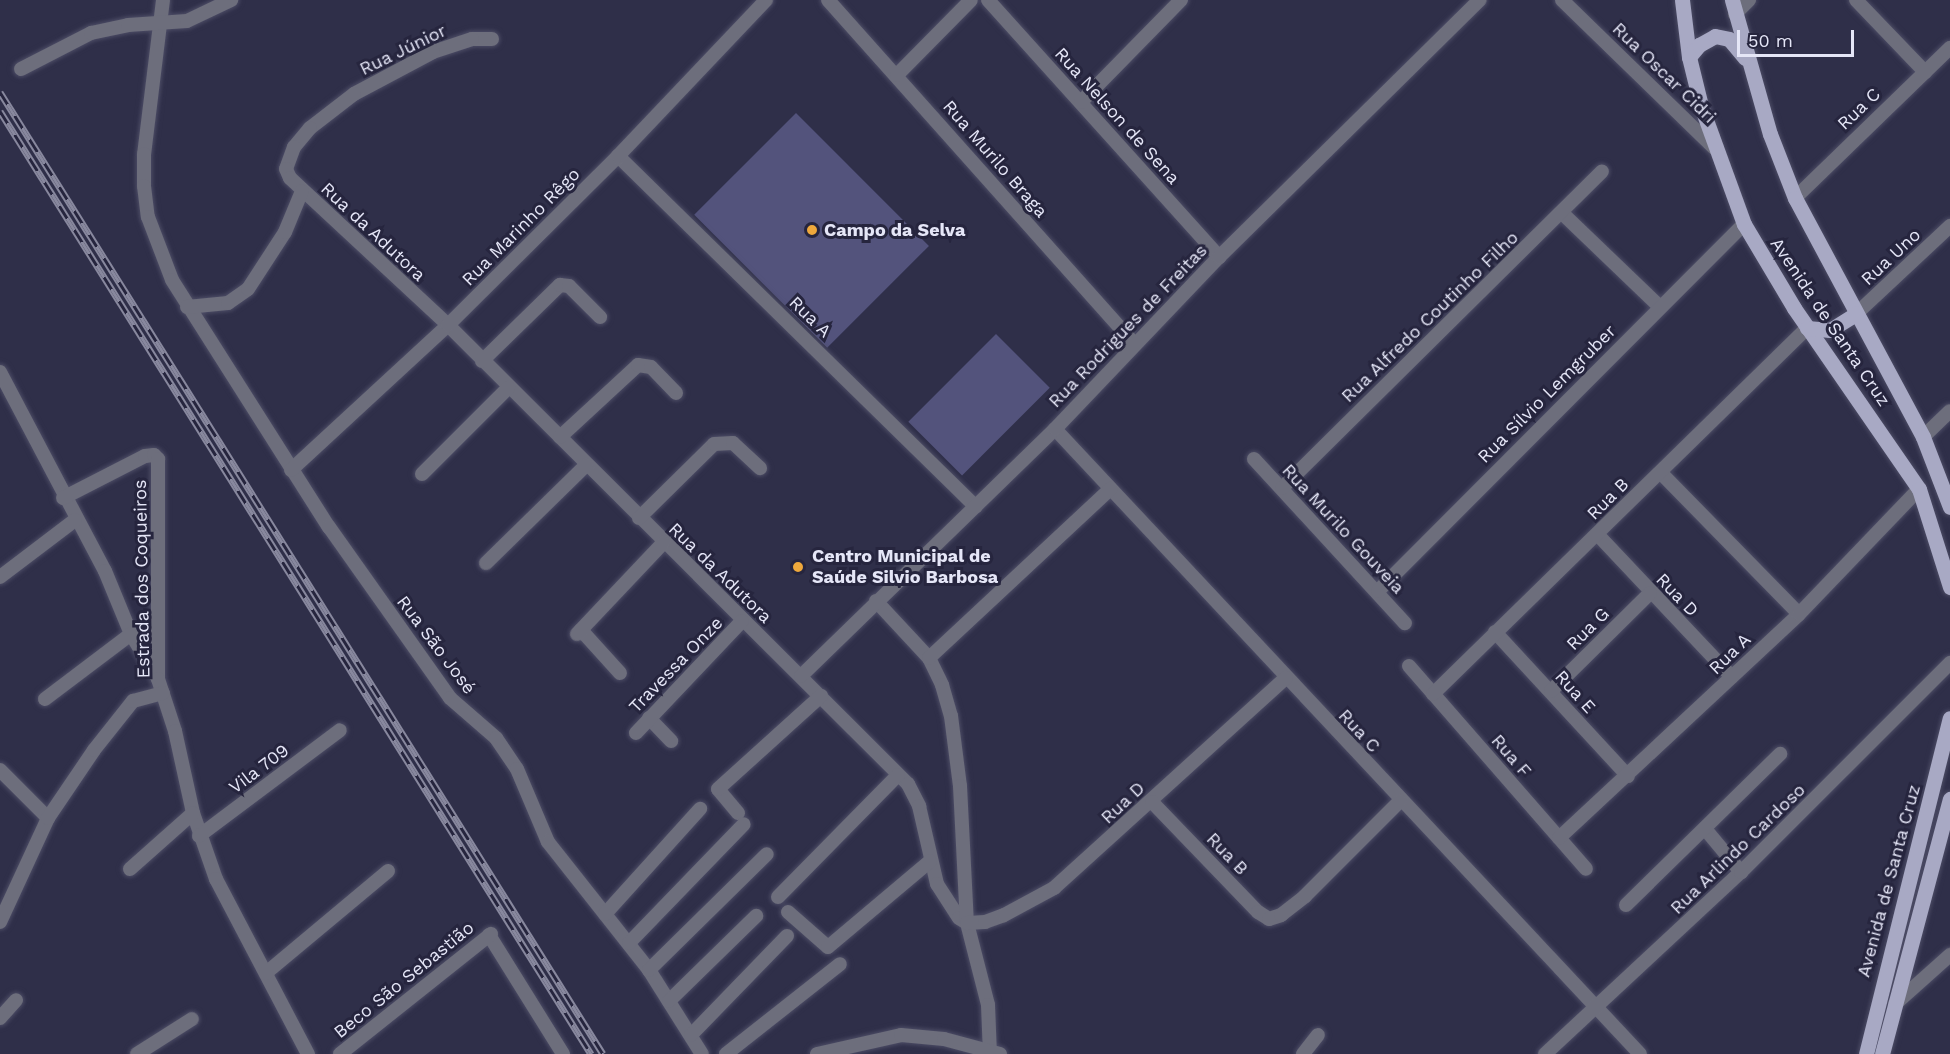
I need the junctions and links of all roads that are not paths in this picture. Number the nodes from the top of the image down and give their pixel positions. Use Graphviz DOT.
graph roads {
  1 [pos="163,0"];
  2 [pos="231,0"];
  3 [pos="766,0"];
  4 [pos="828,0"];
  5 [pos="971,0"];
  6 [pos="988,0"];
  7 [pos="1181,0"];
  8 [pos="1480,0"];
  9 [pos="1562,0"];
  10 [pos="1682,0"];
  11 [pos="1749,0"];
  12 [pos="1856,0"];
  13 [pos="1877,0"];
  14 [pos="1734,7"];
  15 [pos="1867,10"];
  16 [pos="159,22"];
  17 [pos="492,39"];
  18 [pos="1950,48"];
  19 [pos="1689,57"];
  20 [pos="1750,66"];
  21 [pos="21,69"];
  22 [pos="1925,72"];
  23 [pos="897,75"];
  24 [pos="1081,102"];
  25 [pos="1714,148"];
  26 [pos="618,156"];
  27 [pos="1602,171"];
  28 [pos="302,191"];
  29 [pos="1795,198"];
  30 [pos="1562,213"];
  31 [pos="1744,224"];
  32 [pos="1950,226"];
  33 [pos="1219,257"];
  34 [pos="1659,306"];
  35 [pos="187,307"];
  36 [pos="1856,314"];
  37 [pos="600,317"];
  38 [pos="448,325"];
  39 [pos="1807,328"];
  40 [pos="1134,343"];
  41 [pos="482,362"];
  42 [pos="0,372"];
  43 [pos="508,388"];
  44 [pos="676,393"];
  45 [pos="1950,411"];
  46 [pos="1055,429"];
  47 [pos="560,437"];
  48 [pos="1923,437"];
  49 [pos="1254,459"];
  50 [pos="586,465"];
  51 [pos="760,468"];
  52 [pos="291,470"];
  53 [pos="1661,473"];
  54 [pos="422,474"];
  55 [pos="1282,488"];
  56 [pos="1110,489"];
  57 [pos="1919,489"];
  58 [pos="63,498"];
  59 [pos="976,507"];
  60 [pos="1950,507"];
  61 [pos="639,518"];
  62 [pos="75,520"];
  63 [pos="1598,536"];
  64 [pos="663,543"];
  65 [pos="486,563"];
  66 [pos="0,577"];
  67 [pos="1950,587"];
  68 [pos="1378,591"];
  69 [pos="1650,593"];
  70 [pos="876,601"];
  71 [pos="1798,614"];
  72 [pos="742,621"];
  73 [pos="1405,623"];
  74 [pos="1495,632"];
  75 [pos="131,634"];
  76 [pos="929,658"];
  77 [pos="1950,663"];
  78 [pos="1409,666"];
  79 [pos="620,673"];
  80 [pos="801,676"];
  81 [pos="1732,677"];
  82 [pos="1286,678"];
  83 [pos="158,679"];
  84 [pos="1551,691"];
  85 [pos="163,693"];
  86 [pos="1433,694"];
  87 [pos="821,696"];
  88 [pos="45,699"];
  89 [pos="649,718"];
  90 [pos="1950,718"];
  91 [pos="340,730"];
  92 [pos="636,733"];
  93 [pos="671,741"];
  94 [pos="1780,754"];
  95 [pos="0,770"];
  96 [pos="898,775"];
  97 [pos="1628,776"];
  98 [pos="1950,799"];
  99 [pos="1400,801"];
  100 [pos="1152,802"];
  101 [pos="700,809"];
  102 [pos="193,813"];
  103 [pos="48,818"];
  104 [pos="1706,830"];
  105 [pos="200,836"];
  106 [pos="1559,838"];
  107 [pos="767,854"];
  108 [pos="930,861"];
  109 [pos="1586,868"];
  110 [pos="130,869"];
  111 [pos="388,871"];
  112 [pos="1742,872"];
  113 [pos="778,897"];
  114 [pos="1626,905"];
  115 [pos="788,912"];
  116 [pos="605,914"];
  117 [pos="756,916"];
  118 [pos="0,922"];
  119 [pos="967,923"];
  120 [pos="788,936"];
  121 [pos="629,943"];
  122 [pos="1950,955"];
  123 [pos="840,964"];
  124 [pos="649,970"];
  125 [pos="266,973"];
  126 [pos="16,1000"];
  127 [pos="669,1001"];
  128 [pos="1895,1004"];
  129 [pos="1595,1006"];
  130 [pos="0,1018"];
  131 [pos="192,1019"];
  132 [pos="691,1035"];
  133 [pos="1318,1035"];
  134 [pos="867,1050"];
  135 [pos="993,1052"];
  136 [pos="137,1054"];
  137 [pos="308,1054"];
  138 [pos="340,1054"];
  139 [pos="563,1054"];
  140 [pos="702,1054"];
  141 [pos="726,1054"];
  142 [pos="817,1054"];
  143 [pos="1303,1054"];
  144 [pos="1545,1054"];
  145 [pos="1640,1054"];
  146 [pos="1866,1054"];
  147 [pos="1882,1054"];
  1 -- 16 [label="street"];
  2 -- 16 [label="street"];
  3 -- 26 [label="street, Rua Marinho Rêgo"];
  4 -- 23 [label="street, Rua Murilo Braga"];
  5 -- 23 [label="street"];
  6 -- 24 [label="street, Rua Nelson de Sena"];
  7 -- 24 [label="street"];
  8 -- 33 [label="street, Rua Rodrigues de Freitas"];
  9 -- 25 [label="street, Rua Oscar Cidri"];
  10 -- 19 [label="main road, Avenida de Santa Cruz"];
  11 -- 14 [label="street"];
  12 -- 15 [label="street"];
  13 -- 15 [label="street"];
  14 -- 20 [label="main road, Avenida de Santa Cruz"];
  15 -- 22 [label="street"];
  16 -- 21 [label="street"];
  16 -- 35 [label="street"];
  17 -- 28 [label="street, Rua Júnior"];
  18 -- 22 [label="street, Rua C"];
  19 -- 20 [label="main road"];
  19 -- 25 [label="main road, Avenida de Santa Cruz"];
  20 -- 29 [label="main road, Avenida de Santa Cruz"];
  22 -- 29 [label="street, Rua C"];
  23 -- 40 [label="street, Rua Murilo Braga"];
  24 -- 33 [label="street, Rua Nelson de Sena"];
  25 -- 31 [label="main road, Avenida de Santa Cruz"];
  26 -- 38 [label="street, Rua Marinho Rêgo"];
  26 -- 59 [label="street, Rua A"];
  27 -- 30 [label="street, Rua Alfredo Coutinho Filho"];
  28 -- 35 [label="street"];
  28 -- 38 [label="street, Rua da Adutora"];
  29 -- 36 [label="main road, Avenida de Santa Cruz"];
  30 -- 34 [label="street"];
  30 -- 55 [label="street, Rua Alfredo Coutinho Filho"];
  31 -- 34 [label="street, Rua Sílvio Lemgruber"];
  31 -- 39 [label="main road, Avenida de Santa Cruz"];
  32 -- 36 [label="street, Rua Uno"];
  33 -- 40 [label="street, Rua Rodrigues de Freitas"];
  34 -- 68 [label="street, Rua Sílvio Lemgruber"];
  35 -- 52 [label="street, Rua São José"];
  36 -- 39 [label="main road"];
  36 -- 48 [label="main road, Avenida de Santa Cruz"];
  37 -- 41 [label="street"];
  38 -- 41 [label="street, Rua da Adutora"];
  38 -- 52 [label="street, Rua Marinho Rêgo"];
  39 -- 53 [label="street, Rua B"];
  39 -- 57 [label="main road, Avenida de Santa Cruz"];
  40 -- 46 [label="street, Rua Rodrigues de Freitas"];
  41 -- 43 [label="street, Rua da Adutora"];
  42 -- 58 [label="street"];
  43 -- 47 [label="street, Rua da Adutora"];
  43 -- 54 [label="street"];
  44 -- 47 [label="street"];
  45 -- 48 [label="street"];
  46 -- 56 [label="street, Rua C"];
  46 -- 59 [label="street, Rua Rodrigues de Freitas"];
  47 -- 50 [label="street, Rua da Adutora"];
  48 -- 60 [label="main road, Avenida de Santa Cruz"];
  49 -- 55 [label="street, Rua Murilo Gouveia"];
  50 -- 61 [label="street, Rua da Adutora"];
  50 -- 65 [label="street"];
  51 -- 61 [label="street"];
  52 -- 116 [label="street, Rua São José"];
  53 -- 63 [label="street, Rua B"];
  53 -- 71 [label="street"];
  55 -- 68 [label="street, Rua Murilo Gouveia"];
  56 -- 76 [label="street"];
  56 -- 82 [label="street, Rua C"];
  57 -- 67 [label="main road, Avenida de Santa Cruz"];
  57 -- 71 [label="street, Rua A"];
  58 -- 62 [label="street"];
  58 -- 83 [label="street, Estrada dos Coqueiros"];
  59 -- 70 [label="street, Rua Rodrigues de Freitas"];
  61 -- 64 [label="street, Rua da Adutora"];
  62 -- 66 [label="street"];
  62 -- 75 [label="street"];
  63 -- 69 [label="street, Rua D"];
  63 -- 74 [label="street, Rua B"];
  64 -- 72 [label="street, Rua da Adutora"];
  64 -- 79 [label="street"];
  68 -- 73 [label="street, Rua Murilo Gouveia"];
  69 -- 81 [label="street, Rua D"];
  69 -- 84 [label="street, Rua G"];
  70 -- 76 [label="street"];
  70 -- 80 [label="street, Rua Rodrigues de Freitas"];
  71 -- 81 [label="street, Rua A"];
  72 -- 80 [label="street, Rua da Adutora"];
  72 -- 89 [label="street, Travessa Onze"];
  74 -- 84 [label="street, Rua E"];
  74 -- 86 [label="street, Rua B"];
  75 -- 83 [label="street"];
  75 -- 88 [label="street"];
  76 -- 119 [label="street"];
  77 -- 112 [label="street, Rua Arlindo Cardoso"];
  78 -- 86 [label="street, Rua F"];
  80 -- 87 [label="street, Rua da Adutora"];
  81 -- 97 [label="street, Rua A"];
  82 -- 99 [label="street, Rua C"];
  82 -- 100 [label="street, Rua D"];
  83 -- 85 [label="street, Estrada dos Coqueiros"];
  84 -- 97 [label="street, Rua E"];
  85 -- 102 [label="street, Estrada dos Coqueiros"];
  85 -- 103 [label="street"];
  86 -- 106 [label="street, Rua F"];
  87 -- 96 [label="street, Rua da Adutora"];
  87 -- 121 [label="street"];
  89 -- 92 [label="street, Travessa Onze"];
  89 -- 93 [label="street"];
  90 -- 146 [label="main road, Avenida de Santa Cruz"];
  91 -- 105 [label="street, Vila 709"];
  94 -- 104 [label="street"];
  95 -- 103 [label="street"];
  96 -- 108 [label="street, Rua da Adutora"];
  96 -- 113 [label="street"];
  97 -- 106 [label="street, Rua A"];
  98 -- 128 [label="main road, Avenida de Santa Cruz"];
  99 -- 100 [label="street, Rua B"];
  99 -- 129 [label="street, Rua C"];
  100 -- 119 [label="street, Rua D"];
  101 -- 116 [label="street"];
  102 -- 105 [label="street, Estrada dos Coqueiros"];
  102 -- 110 [label="street"];
  103 -- 118 [label="street"];
  104 -- 112 [label="street"];
  104 -- 114 [label="street"];
  105 -- 125 [label="street, Estrada dos Coqueiros"];
  106 -- 109 [label="street, Rua F"];
  107 -- 124 [label="street"];
  108 -- 115 [label="street"];
  108 -- 119 [label="street, Rua da Adutora"];
  111 -- 125 [label="street"];
  112 -- 129 [label="street, Rua Arlindo Cardoso"];
  116 -- 121 [label="street, Rua São José"];
  117 -- 127 [label="street"];
  119 -- 135 [label="street"];
  120 -- 132 [label="street"];
  121 -- 124 [label="street, Rua São José"];
  122 -- 128 [label="street"];
  123 -- 141 [label="street"];
  124 -- 127 [label="street, Rua São José"];
  125 -- 137 [label="street, Estrada dos Coqueiros"];
  126 -- 130 [label="street"];
  127 -- 132 [label="street, Rua São José"];
  128 -- 147 [label="main road, Avenida de Santa Cruz"];
  129 -- 144 [label="street, Rua Arlindo Cardoso"];
  129 -- 145 [label="street, Rua C"];
  131 -- 136 [label="street"];
  132 -- 140 [label="street, Rua São José"];
  133 -- 143 [label="street"];
  134 -- 135 [label="street"];
  134 -- 142 [label="street"];
  138 -- 139 [label="street, Beco São Sebastião"];
}
